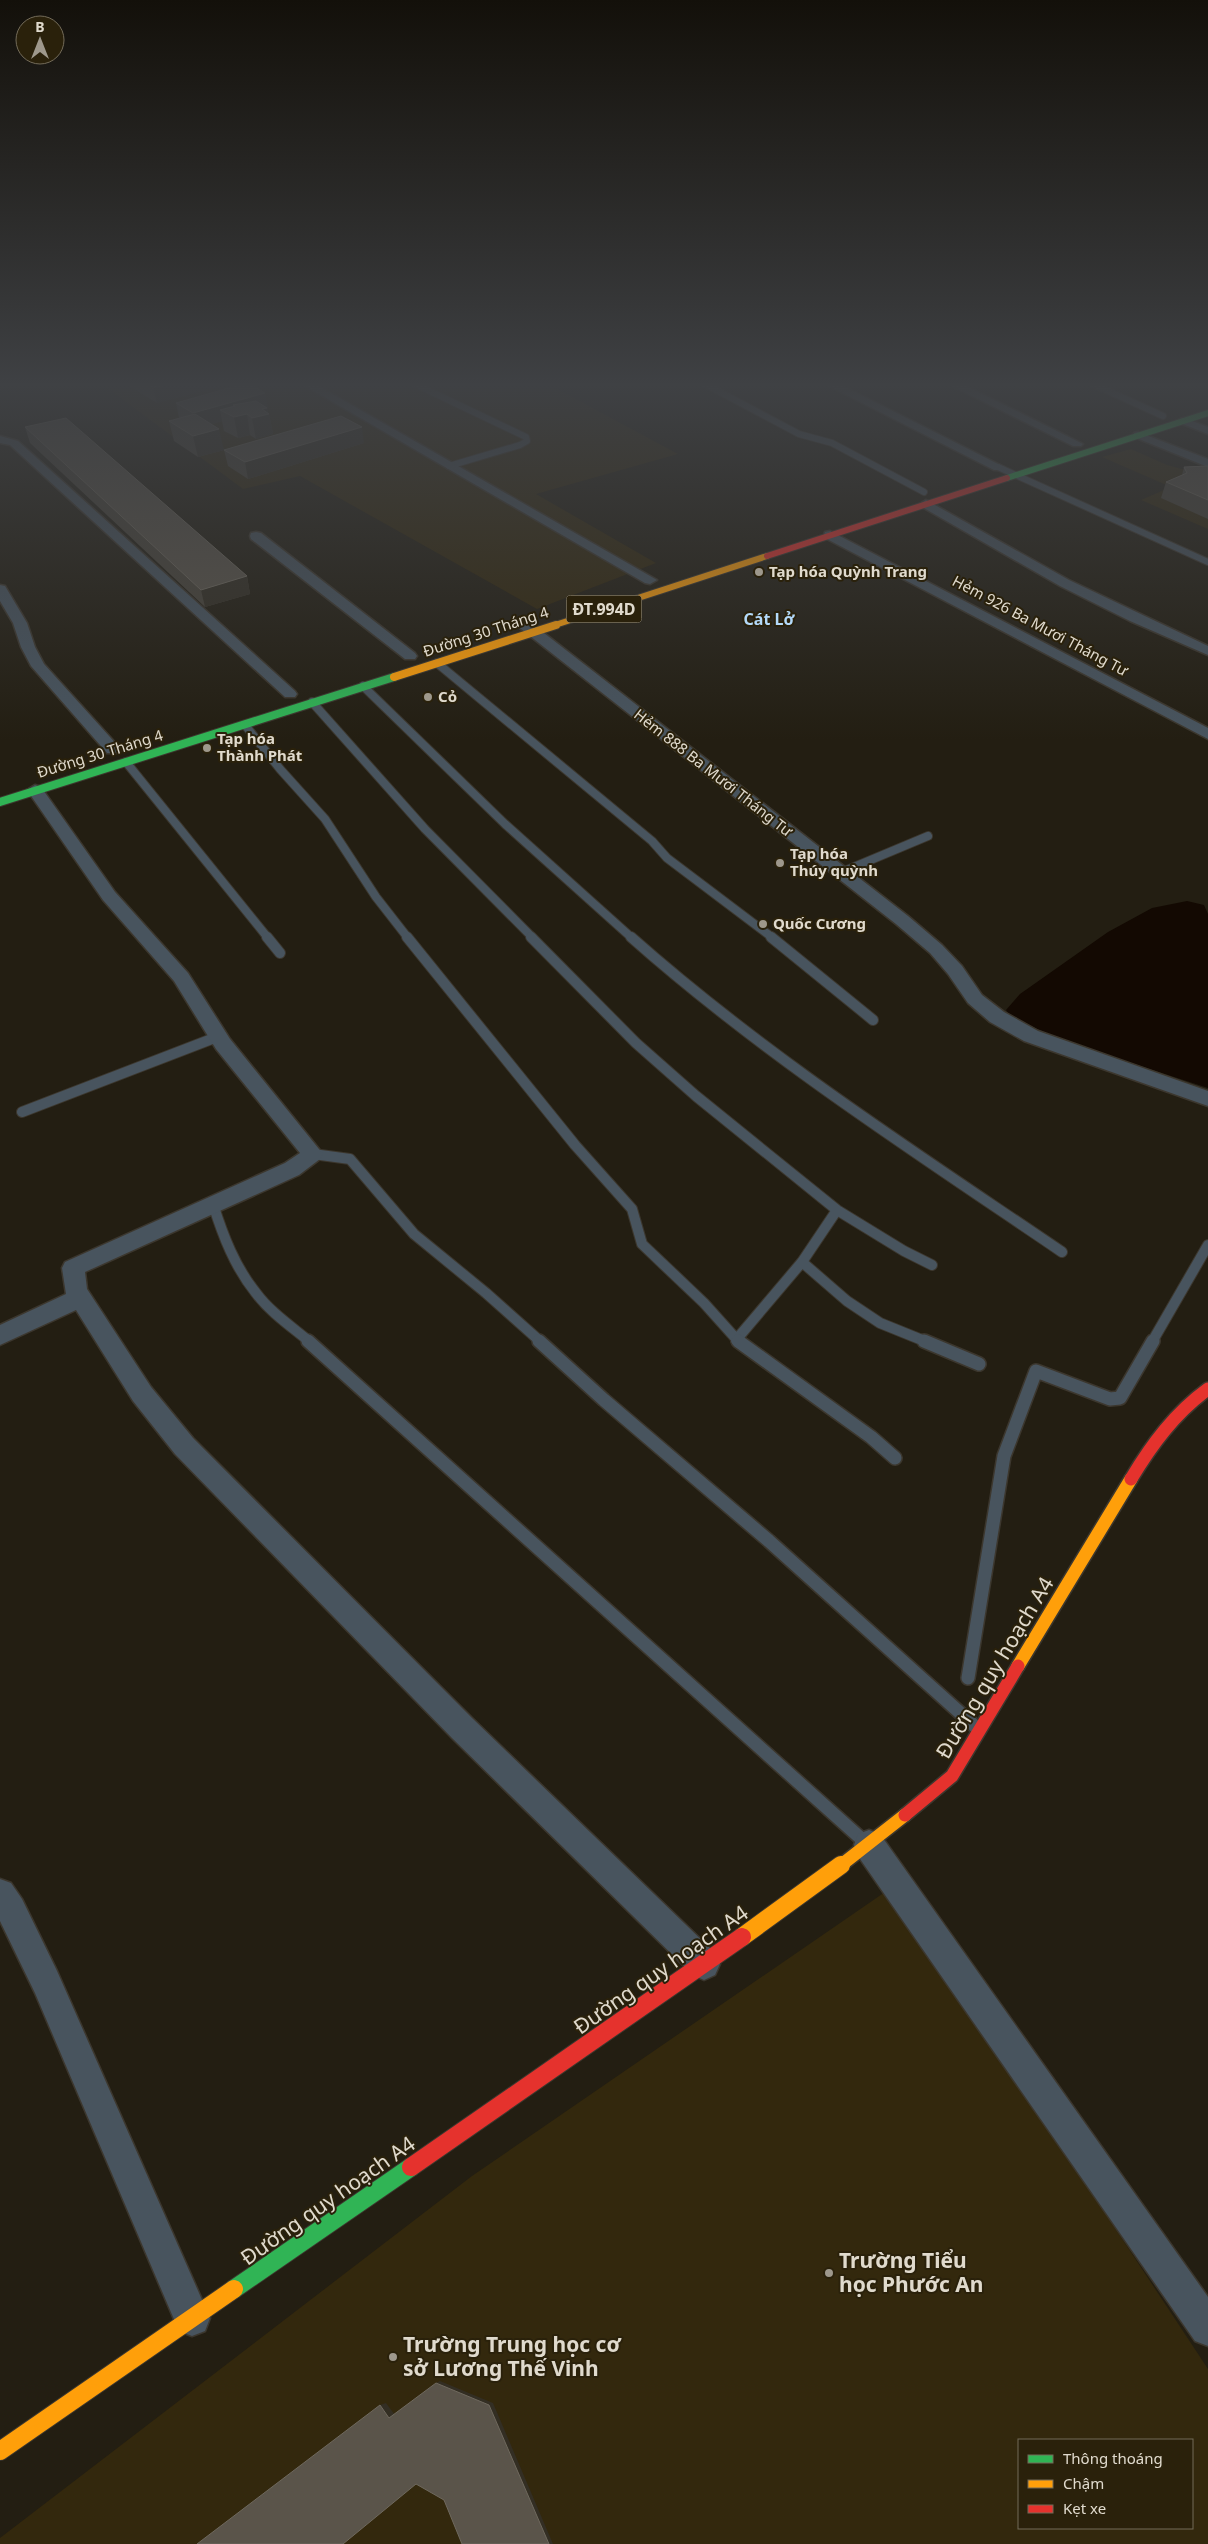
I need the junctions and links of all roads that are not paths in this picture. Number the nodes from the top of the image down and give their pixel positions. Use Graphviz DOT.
graph roads {
  1 [pos="80,503"];
  2 [pos="516,503"];
  3 [pos="909,503"];
  4 [pos="932,503"];
  5 [pos="1076,503"];
  6 [pos="829,527"];
  7 [pos="256,536"];
  8 [pos="1208,562"];
  9 [pos="654,578"];
  10 [pos="632,586"];
  11 [pos="0,589"];
  12 [pos="666,589"];
  13 [pos="524,624"];
  14 [pos="1208,651"];
  15 [pos="417,654"];
  16 [pos="393,661"];
  17 [pos="437,663"];
  18 [pos="363,686"];
  19 [pos="290,694"];
  20 [pos="312,702"];
  21 [pos="245,724"];
  22 [pos="1208,734"];
  23 [pos="113,750"];
  24 [pos="126,762"];
  25 [pos="35,790"];
  26 [pos="0,802"];
  27 [pos="928,836"];
  28 [pos="842,872"];
  29 [pos="280,953"];
  30 [pos="873,1020"];
  31 [pos="217,1037"];
  32 [pos="1208,1099"];
  33 [pos="22,1112"];
  34 [pos="314,1154"];
  35 [pos="213,1204"];
  36 [pos="837,1210"];
  37 [pos="1208,1245"];
  38 [pos="1062,1252"];
  39 [pos="802,1262"];
  40 [pos="932,1265"];
  41 [pos="81,1298"];
  42 [pos="0,1335"];
  43 [pos="736,1340"];
  44 [pos="979,1364"];
  45 [pos="1208,1389"];
  46 [pos="895,1458"];
  47 [pos="968,1678"];
  48 [pos="981,1732"];
  49 [pos="868,1845"];
  50 [pos="0,1894"];
  51 [pos="704,1964"];
  52 [pos="192,2318"];
  53 [pos="1208,2328"];
  54 [pos="0,2451"];
  1 -- 19 [label="street"];
  2 -- 9 [label="street"];
  3 -- 6 [label="main road, Đường 30 Tháng 4 / ĐT.994D"];
  4 -- 14 [label="street"];
  5 -- 8 [label="lane"];
  6 -- 12 [label="main road, Đường 30 Tháng 4 / ĐT.994D"];
  6 -- 22 [label="street, Hẻm 926 Ba Mươi Tháng Tư"];
  7 -- 15 [label="street"];
  9 -- 10 [label="main road, ĐT.994D"];
  9 -- 12 [label="main road"];
  11 -- 23 [label="street"];
  12 -- 13 [label="main road, Đường 30 Tháng 4 / ĐT.994D"];
  13 -- 17 [label="main road, Đường 30 Tháng 4 / ĐT.994D"];
  13 -- 28 [label="street, Hẻm 888 Ba Mươi Tháng Tư"];
  15 -- 16 [label="main road, Đường 30 Tháng 4"];
  17 -- 18 [label="main road, Đường 30 Tháng 4 / ĐT.994D"];
  17 -- 30 [label="lane"];
  18 -- 20 [label="main road, Đường 30 Tháng 4 / ĐT.994D"];
  18 -- 38 [label="lane"];
  20 -- 21 [label="main road, Đường 30 Tháng 4 / ĐT.994D"];
  20 -- 36 [label="lane"];
  21 -- 24 [label="main road, Đường 30 Tháng 4 / ĐT.994D"];
  21 -- 43 [label="lane"];
  23 -- 24 [label="main road"];
  24 -- 25 [label="main road, Đường 30 Tháng 4 / ĐT.994D"];
  24 -- 29 [label="lane"];
  25 -- 26 [label="main road, Đường 30 Tháng 4 / ĐT.994D"];
  25 -- 31 [label="street"];
  27 -- 28 [label="lane"];
  28 -- 32 [label="street, Hẻm 888 Ba Mươi Tháng Tư"];
  31 -- 33 [label="lane"];
  31 -- 34 [label="street"];
  34 -- 35 [label="street"];
  34 -- 48 [label="lane"];
  35 -- 41 [label="street"];
  35 -- 49 [label="lane"];
  36 -- 39 [label="lane"];
  36 -- 40 [label="lane"];
  37 -- 47 [label="lane"];
  39 -- 43 [label="lane"];
  39 -- 44 [label="lane"];
  41 -- 42 [label="street"];
  41 -- 51 [label="street"];
  43 -- 46 [label="lane"];
  45 -- 48 [label="main road, Đường quy hoạch A4"];
  48 -- 49 [label="main road, Đường quy hoạch A4"];
  49 -- 51 [label="main road, Đường quy hoạch A4"];
  49 -- 53 [label="street"];
  50 -- 52 [label="street"];
  51 -- 52 [label="main road, Đường quy hoạch A4"];
  52 -- 54 [label="main road, Đường quy hoạch A4"];
}
